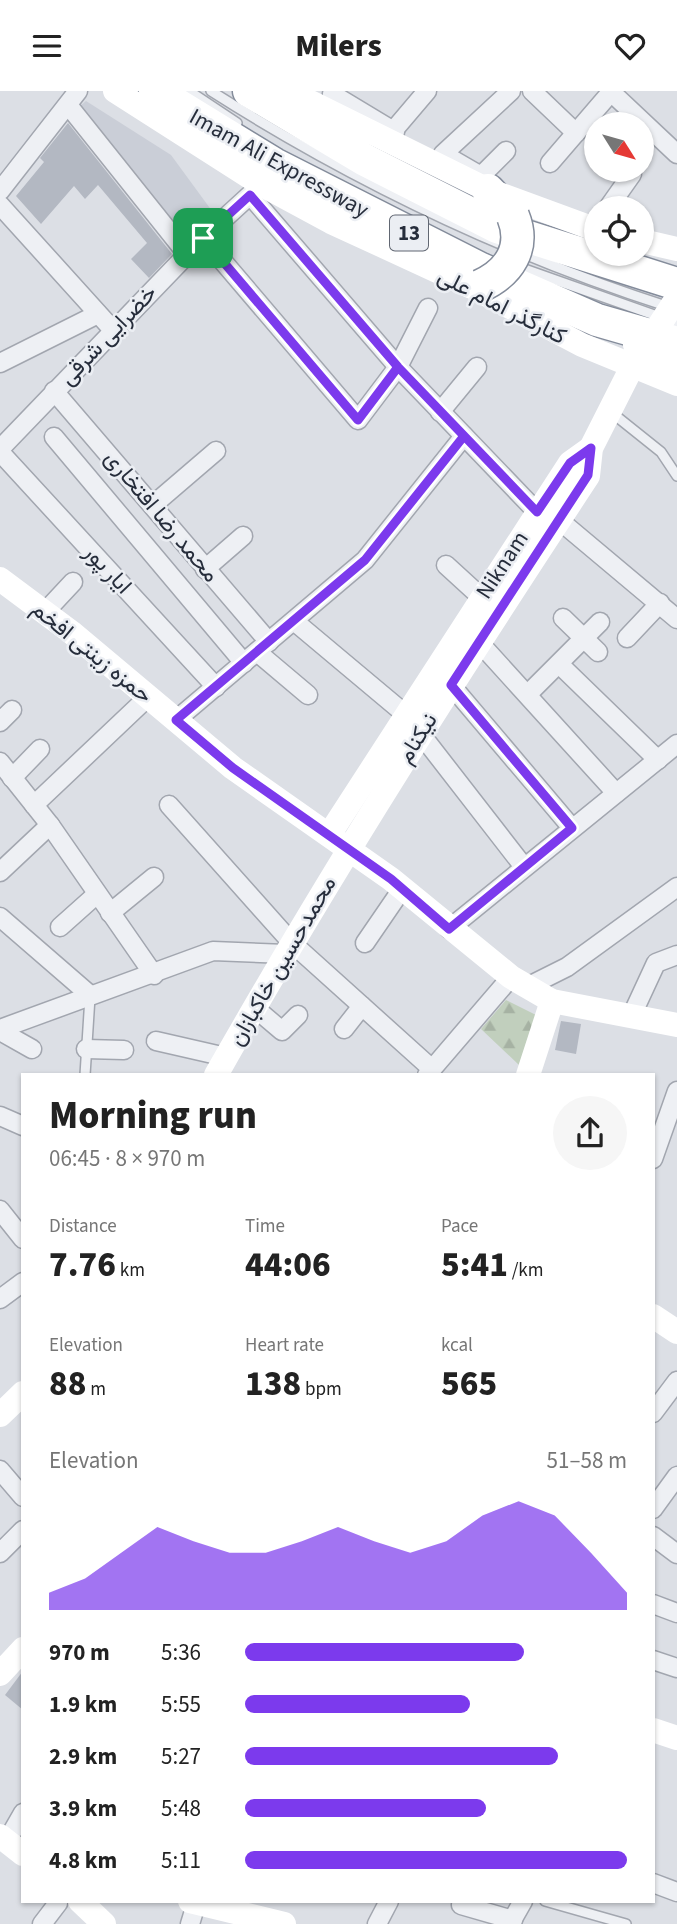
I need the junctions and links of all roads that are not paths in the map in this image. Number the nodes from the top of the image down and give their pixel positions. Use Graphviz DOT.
graph roads {
  1 [pos="115,91"];
  2 [pos="155,91"];
  3 [pos="188,91"];
  4 [pos="211,91"];
  5 [pos="249,91"];
  6 [pos="288,91"];
  7 [pos="427,91"];
  8 [pos="511,91"];
  9 [pos="532,91"];
  10 [pos="612,91"];
  11 [pos="330,97"];
  12 [pos="73,98"];
  13 [pos="244,128"];
  14 [pos="393,131"];
  15 [pos="576,133"];
  16 [pos="436,151"];
  17 [pos="506,151"];
  18 [pos="677,154"];
  19 [pos="550,163"];
  20 [pos="485,183"];
  21 [pos="254,189"];
  22 [pos="0,191"];
  23 [pos="2,213"];
  24 [pos="584,214"];
  25 [pos="584,225"];
  26 [pos="203,238"];
  27 [pos="654,244"];
  28 [pos="677,249"];
  29 [pos="187,254"];
  30 [pos="497,259"];
  31 [pos="628,269"];
  32 [pos="677,275"];
  33 [pos="677,284"];
  34 [pos="476,287"];
  35 [pos="677,298"];
  36 [pos="428,308"];
  37 [pos="677,309"];
  38 [pos="98,314"];
  39 [pos="597,320"];
  40 [pos="677,323"];
  41 [pos="113,330"];
  42 [pos="677,343"];
  43 [pos="677,361"];
  44 [pos="0,363"];
  45 [pos="398,367"];
  46 [pos="477,367"];
  47 [pos="632,367"];
  48 [pos="677,384"];
  49 [pos="54,391"];
  50 [pos="440,412"];
  51 [pos="611,412"];
  52 [pos="464,436"];
  53 [pos="54,437"];
  54 [pos="0,450"];
  55 [pos="216,451"];
  56 [pos="677,476"];
  57 [pos="152,505"];
  58 [pos="548,516"];
  59 [pos="243,536"];
  60 [pos="446,565"];
  61 [pos="205,569"];
  62 [pos="0,580"];
  63 [pos="73,582"];
  64 [pos="481,597"];
  65 [pos="660,603"];
  66 [pos="45,612"];
  67 [pos="563,618"];
  68 [pos="677,619"];
  69 [pos="294,621"];
  70 [pos="600,622"];
  71 [pos="627,638"];
  72 [pos="584,639"];
  73 [pos="478,641"];
  74 [pos="257,652"];
  75 [pos="598,652"];
  76 [pos="559,664"];
  77 [pos="451,685"];
  78 [pos="216,687"];
  79 [pos="528,694"];
  80 [pos="308,695"];
  81 [pos="148,697"];
  82 [pos="176,720"];
  83 [pos="413,724"];
  84 [pos="677,744"];
  85 [pos="40,749"];
  86 [pos="658,760"];
  87 [pos="0,762"];
  88 [pos="12,778"];
  89 [pos="616,793"];
  90 [pos="169,805"];
  91 [pos="34,806"];
  92 [pos="50,825"];
  93 [pos="572,828"];
  94 [pos="339,841"];
  95 [pos="524,867"];
  96 [pos="0,871"];
  97 [pos="154,877"];
  98 [pos="677,887"];
  99 [pos="402,889"];
  100 [pos="97,894"];
  101 [pos="110,913"];
  102 [pos="0,917"];
  103 [pos="60,927"];
  104 [pos="449,929"];
  105 [pos="365,943"];
  106 [pos="289,948"];
  107 [pos="677,955"];
  108 [pos="154,975"];
  109 [pos="519,982"];
  110 [pos="90,995"];
  111 [pos="552,1001"];
  112 [pos="362,1006"];
  113 [pos="255,1007"];
  114 [pos="298,1015"];
  115 [pos="631,1017"];
  116 [pos="2,1025"];
  117 [pos="677,1025"];
  118 [pos="344,1030"];
  119 [pos="156,1041"];
  120 [pos="32,1049"];
  121 [pos="86,1049"];
  122 [pos="124,1050"];
  123 [pos="221,1066"];
  124 [pos="429,1072"];
  125 [pos="85,1073"];
  126 [pos="529,1073"];
  127 [pos="677,1091"];
  128 [pos="0,1116"];
  129 [pos="21,1125"];
  130 [pos="655,1153"];
  131 [pos="0,1210"];
  132 [pos="21,1236"];
  133 [pos="21,1283"];
  134 [pos="0,1299"];
  135 [pos="655,1317"];
  136 [pos="677,1332"];
  137 [pos="677,1381"];
  138 [pos="21,1395"];
  139 [pos="655,1410"];
  140 [pos="0,1415"];
  141 [pos="0,1470"];
  142 [pos="677,1476"];
  143 [pos="21,1495"];
  144 [pos="655,1506"];
  145 [pos="21,1532"];
  146 [pos="655,1538"];
  147 [pos="0,1553"];
  148 [pos="677,1554"];
  149 [pos="655,1605"];
  150 [pos="677,1613"];
  151 [pos="21,1651"];
  152 [pos="655,1661"];
  153 [pos="677,1668"];
  154 [pos="0,1674"];
  155 [pos="655,1731"];
  156 [pos="677,1738"];
  157 [pos="21,1817"];
  158 [pos="10,1844"];
  159 [pos="655,1884"];
  160 [pos="677,1892"];
  161 [pos="68,1903"];
  162 [pos="71,1903"];
  163 [pos="388,1903"];
  164 [pos="522,1903"];
  165 [pos="552,1903"];
  166 [pos="461,1905"];
  167 [pos="194,1907"];
  168 [pos="511,1922"];
  169 [pos="42,1924"];
  170 [pos="104,1924"];
  171 [pos="284,1924"];
  172 [pos="377,1924"];
  173 [pos="626,1924"];
  1 -- 21 [label="main road, کنارگذر امام علی"];
  2 -- 39 [label="highway, Imam Ali Expressway / 13"];
  3 -- 13 [label="lane"];
  4 -- 37 [label="lane"];
  5 -- 31 [label="highway, Imam Ali Expressway / 13"];
  6 -- 11 [label="main road"];
  7 -- 14 [label="street"];
  8 -- 16 [label="street"];
  9 -- 15 [label="street"];
  10 -- 15 [label="street"];
  10 -- 18 [label="street"];
  11 -- 14 [label="street"];
  11 -- 20 [label="main road"];
  12 -- 22 [label="street"];
  12 -- 29 [label="street"];
  14 -- 16 [label="street"];
  15 -- 19 [label="street"];
  16 -- 20 [label="street"];
  17 -- 20 [label="street"];
  20 -- 24 [label="street"];
  20 -- 25 [label="main road"];
  20 -- 34 [label="highway, bridge"];
  21 -- 26 [label="street, خضرایی شرقی"];
  21 -- 34 [label="main road, کنارگذر امام علی"];
  21 -- 45 [label="street"];
  23 -- 38 [label="street"];
  26 -- 29 [label="street, خضرایی شرقی"];
  26 -- 45 [label="street"];
  27 -- 28 [label="main road"];
  29 -- 41 [label="street, خضرایی شرقی"];
  30 -- 40 [label="lane"];
  31 -- 32 [label="main road"];
  31 -- 33 [label="highway, Imam Ali Expressway / 13"];
  34 -- 47 [label="main road, کنارگذر امام علی"];
  35 -- 47 [label="main road, Niknam, bridge"];
  36 -- 45 [label="street"];
  38 -- 41 [label="street"];
  38 -- 44 [label="street"];
  39 -- 42 [label="highway, Imam Ali Expressway / 13"];
  39 -- 43 [label="main road"];
  41 -- 49 [label="street, خضرایی شرقی"];
  45 -- 50 [label="street"];
  46 -- 50 [label="street"];
  47 -- 48 [label="main road, کنارگذر امام علی"];
  47 -- 51 [label="main road, Niknam"];
  49 -- 54 [label="street, خضرایی شرقی"];
  49 -- 57 [label="street, محمد رضا افتخاری"];
  50 -- 52 [label="street"];
  51 -- 56 [label="lane"];
  51 -- 58 [label="main road, Niknam"];
  52 -- 58 [label="street"];
  52 -- 69 [label="street"];
  53 -- 74 [label="street"];
  54 -- 78 [label="street, ایار پور"];
  55 -- 57 [label="street"];
  57 -- 61 [label="street, محمد رضا افتخاری"];
  58 -- 64 [label="main road, Niknam"];
  58 -- 65 [label="street"];
  58 -- 73 [label="main road, نیکنام"];
  59 -- 61 [label="street"];
  60 -- 64 [label="street"];
  61 -- 74 [label="street, محمد رضا افتخاری"];
  62 -- 66 [label="main road, حمزه زینتی افخم"];
  63 -- 66 [label="street"];
  64 -- 83 [label="main road, Niknam"];
  65 -- 68 [label="street"];
  65 -- 71 [label="street"];
  66 -- 81 [label="main road, حمزه زینتی افخم"];
  67 -- 72 [label="street"];
  69 -- 74 [label="street"];
  69 -- 83 [label="street"];
  70 -- 72 [label="street"];
  72 -- 75 [label="street"];
  72 -- 76 [label="street"];
  73 -- 77 [label="main road, نیکنام"];
  73 -- 79 [label="street"];
  74 -- 78 [label="street"];
  74 -- 80 [label="street"];
  76 -- 79 [label="street"];
  76 -- 86 [label="street"];
  77 -- 83 [label="main road, نیکنام"];
  77 -- 93 [label="street"];
  78 -- 82 [label="street"];
  79 -- 89 [label="street"];
  81 -- 82 [label="main road, حمزه زینتی افخم"];
  81 -- 91 [label="street"];
  82 -- 94 [label="main road, حمزه زینتی افخم"];
  83 -- 94 [label="main road, Niknam"];
  83 -- 95 [label="street"];
  84 -- 86 [label="street"];
  85 -- 88 [label="street"];
  86 -- 89 [label="street"];
  87 -- 88 [label="street"];
  88 -- 91 [label="street"];
  89 -- 93 [label="street"];
  90 -- 106 [label="street"];
  91 -- 92 [label="street"];
  92 -- 96 [label="street"];
  92 -- 100 [label="street"];
  93 -- 95 [label="street"];
  94 -- 99 [label="main road, حمزه زینتی افخم"];
  94 -- 106 [label="main road, محمدحسین خاکبازان"];
  95 -- 104 [label="street"];
  97 -- 101 [label="street"];
  98 -- 109 [label="street"];
  99 -- 104 [label="main road, حمزه زینتی افخم"];
  99 -- 105 [label="street"];
  100 -- 101 [label="street"];
  100 -- 103 [label="street"];
  101 -- 108 [label="street"];
  102 -- 110 [label="street"];
  104 -- 109 [label="main road, حمزه زینتی افخم"];
  106 -- 108 [label="street"];
  106 -- 112 [label="street"];
  106 -- 113 [label="main road, محمدحسین خاکبازان"];
  107 -- 115 [label="street"];
  108 -- 110 [label="street"];
  109 -- 111 [label="main road, حمزه زینتی افخم"];
  109 -- 124 [label="street"];
  110 -- 116 [label="street"];
  110 -- 121 [label="lane"];
  111 -- 115 [label="main road, حمزه زینتی افخم"];
  111 -- 126 [label="main road"];
  112 -- 118 [label="street"];
  112 -- 124 [label="street"];
  113 -- 114 [label="street"];
  113 -- 123 [label="main road, محمدحسین خاکبازان"];
  115 -- 117 [label="main road, حمزه زینتی افخم"];
  116 -- 120 [label="street"];
  119 -- 123 [label="street"];
  121 -- 122 [label="street"];
  121 -- 125 [label="lane"];
  127 -- 130 [label="street"];
  128 -- 129 [label="street"];
  131 -- 132 [label="street"];
  133 -- 134 [label="street"];
  135 -- 136 [label="main road"];
  137 -- 139 [label="street"];
  138 -- 140 [label="main road"];
  141 -- 143 [label="street"];
  142 -- 144 [label="street"];
  145 -- 147 [label="street"];
  146 -- 148 [label="street"];
  149 -- 150 [label="street"];
  151 -- 154 [label="main road"];
  152 -- 153 [label="street"];
  155 -- 156 [label="main road"];
  157 -- 158 [label="street"];
  159 -- 160 [label="street"];
  161 -- 169 [label="street"];
  162 -- 170 [label="main road"];
  163 -- 172 [label="street"];
  164 -- 168 [label="street"];
  165 -- 173 [label="lane"];
  166 -- 168 [label="street"];
  167 -- 171 [label="main road"];
}
